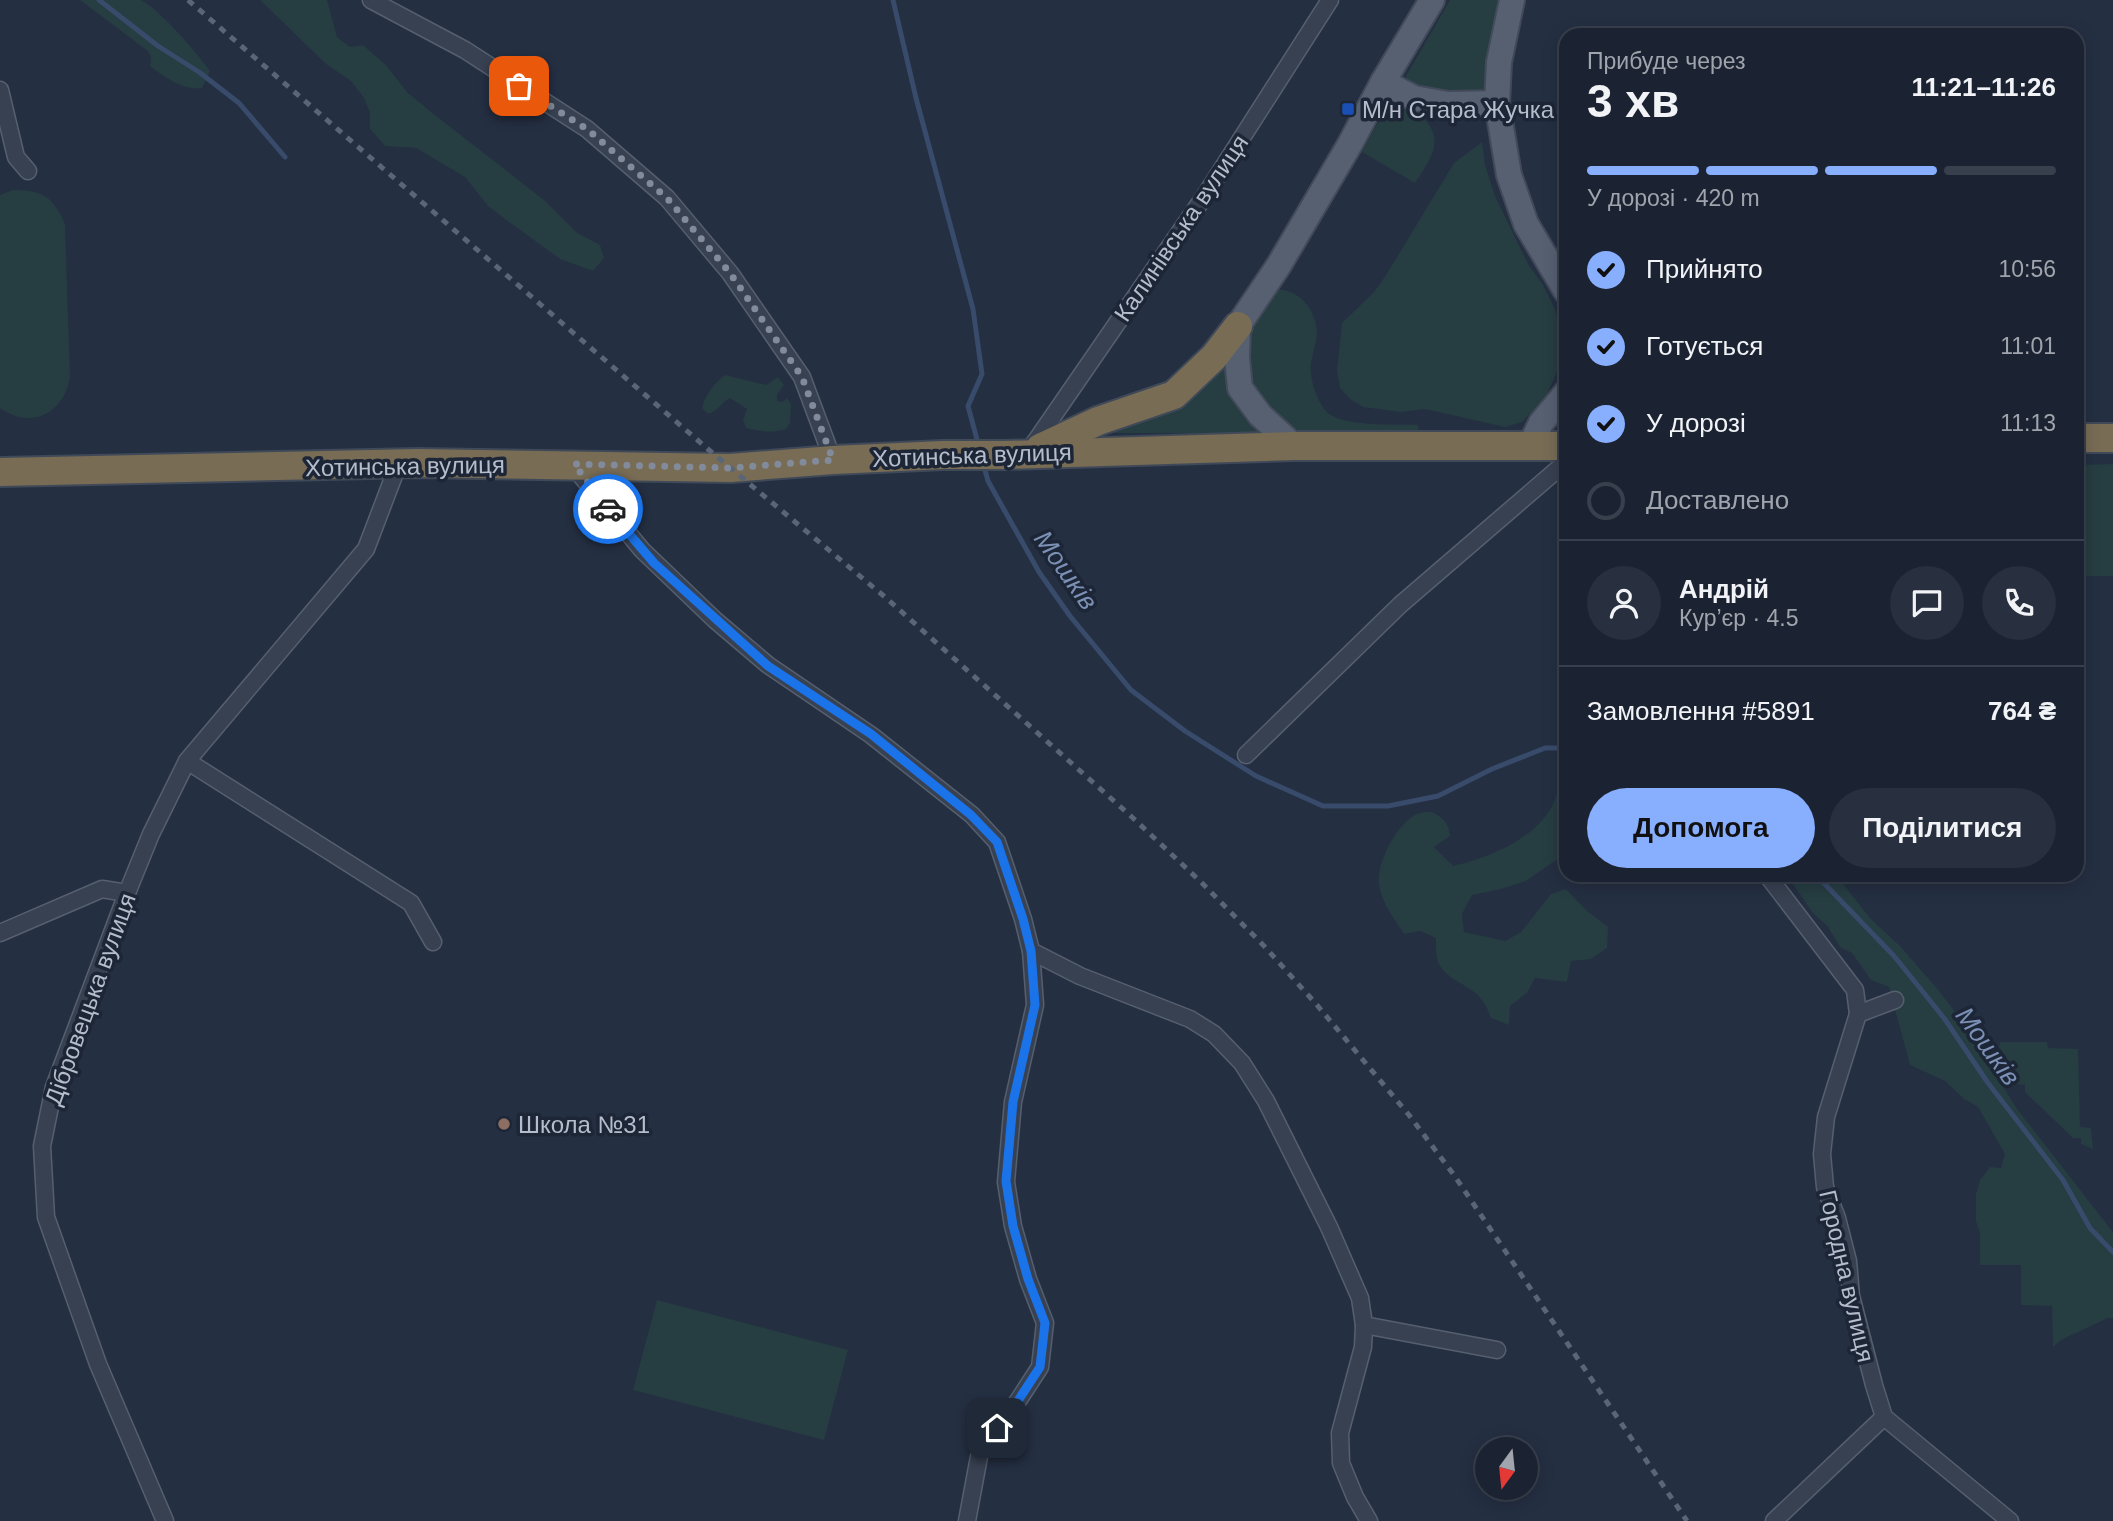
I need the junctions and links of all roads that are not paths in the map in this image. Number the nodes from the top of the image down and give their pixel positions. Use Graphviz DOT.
graph roads {
  1 [pos="371,0"];
  2 [pos="1329,0"];
  3 [pos="1432,0"];
  4 [pos="1512,0"];
  5 [pos="1383,82"];
  6 [pos="0,90"];
  7 [pos="1497,103"];
  8 [pos="28,171"];
  9 [pos="1559,280"];
  10 [pos="1238,326"];
  11 [pos="1559,401"];
  12 [pos="2084,438"];
  13 [pos="2113,438"];
  14 [pos="1294,446"];
  15 [pos="1530,446"];
  16 [pos="1559,446"];
  17 [pos="1017,454"];
  18 [pos="833,460"];
  19 [pos="574,464"];
  20 [pos="398,465"];
  21 [pos="1559,468"];
  22 [pos="0,472"];
  23 [pos="1246,755"];
  24 [pos="187,761"];
  25 [pos="1773,882"];
  26 [pos="127,893"];
  27 [pos="0,933"];
  28 [pos="433,942"];
  29 [pos="1031,951"];
  30 [pos="1895,1000"];
  31 [pos="1858,1014"];
  32 [pos="1364,1325"];
  33 [pos="1497,1350"];
  34 [pos="1884,1417"];
  35 [pos="165,1521"];
  36 [pos="967,1521"];
  37 [pos="1369,1521"];
  38 [pos="1774,1521"];
  39 [pos="2010,1521"];
  1 -- 18 [label="street"];
  2 -- 17 [label="street, Калинівська вулиця"];
  3 -- 5 [label="main road"];
  4 -- 7 [label="main road"];
  5 -- 7 [label="main road"];
  5 -- 10 [label="main road"];
  6 -- 8 [label="street"];
  7 -- 9 [label="main road"];
  10 -- 14 [label="main road"];
  10 -- 17 [label="highway"];
  11 -- 15 [label="main road"];
  12 -- 13 [label="highway"];
  14 -- 15 [label="highway, Хотинська вулиця"];
  14 -- 17 [label="highway, Хотинська вулиця"];
  15 -- 16 [label="highway, Хотинська вулиця"];
  17 -- 18 [label="highway, Хотинська вулиця"];
  18 -- 19 [label="highway, Хотинська вулиця"];
  19 -- 20 [label="highway, Хотинська вулиця"];
  19 -- 29 [label="street"];
  20 -- 22 [label="highway, Хотинська вулиця"];
  20 -- 24 [label="street, Дібровецька вулиця"];
  21 -- 23 [label="street"];
  24 -- 26 [label="street, Дібровецька вулиця"];
  24 -- 28 [label="street"];
  25 -- 31 [label="street"];
  26 -- 27 [label="street"];
  26 -- 35 [label="street, Дібровецька вулиця"];
  29 -- 32 [label="street"];
  29 -- 36 [label="street"];
  30 -- 31 [label="street"];
  31 -- 34 [label="street, Городна вулиця"];
  32 -- 33 [label="street"];
  32 -- 37 [label="street"];
  34 -- 38 [label="street"];
  34 -- 39 [label="street"];
}
